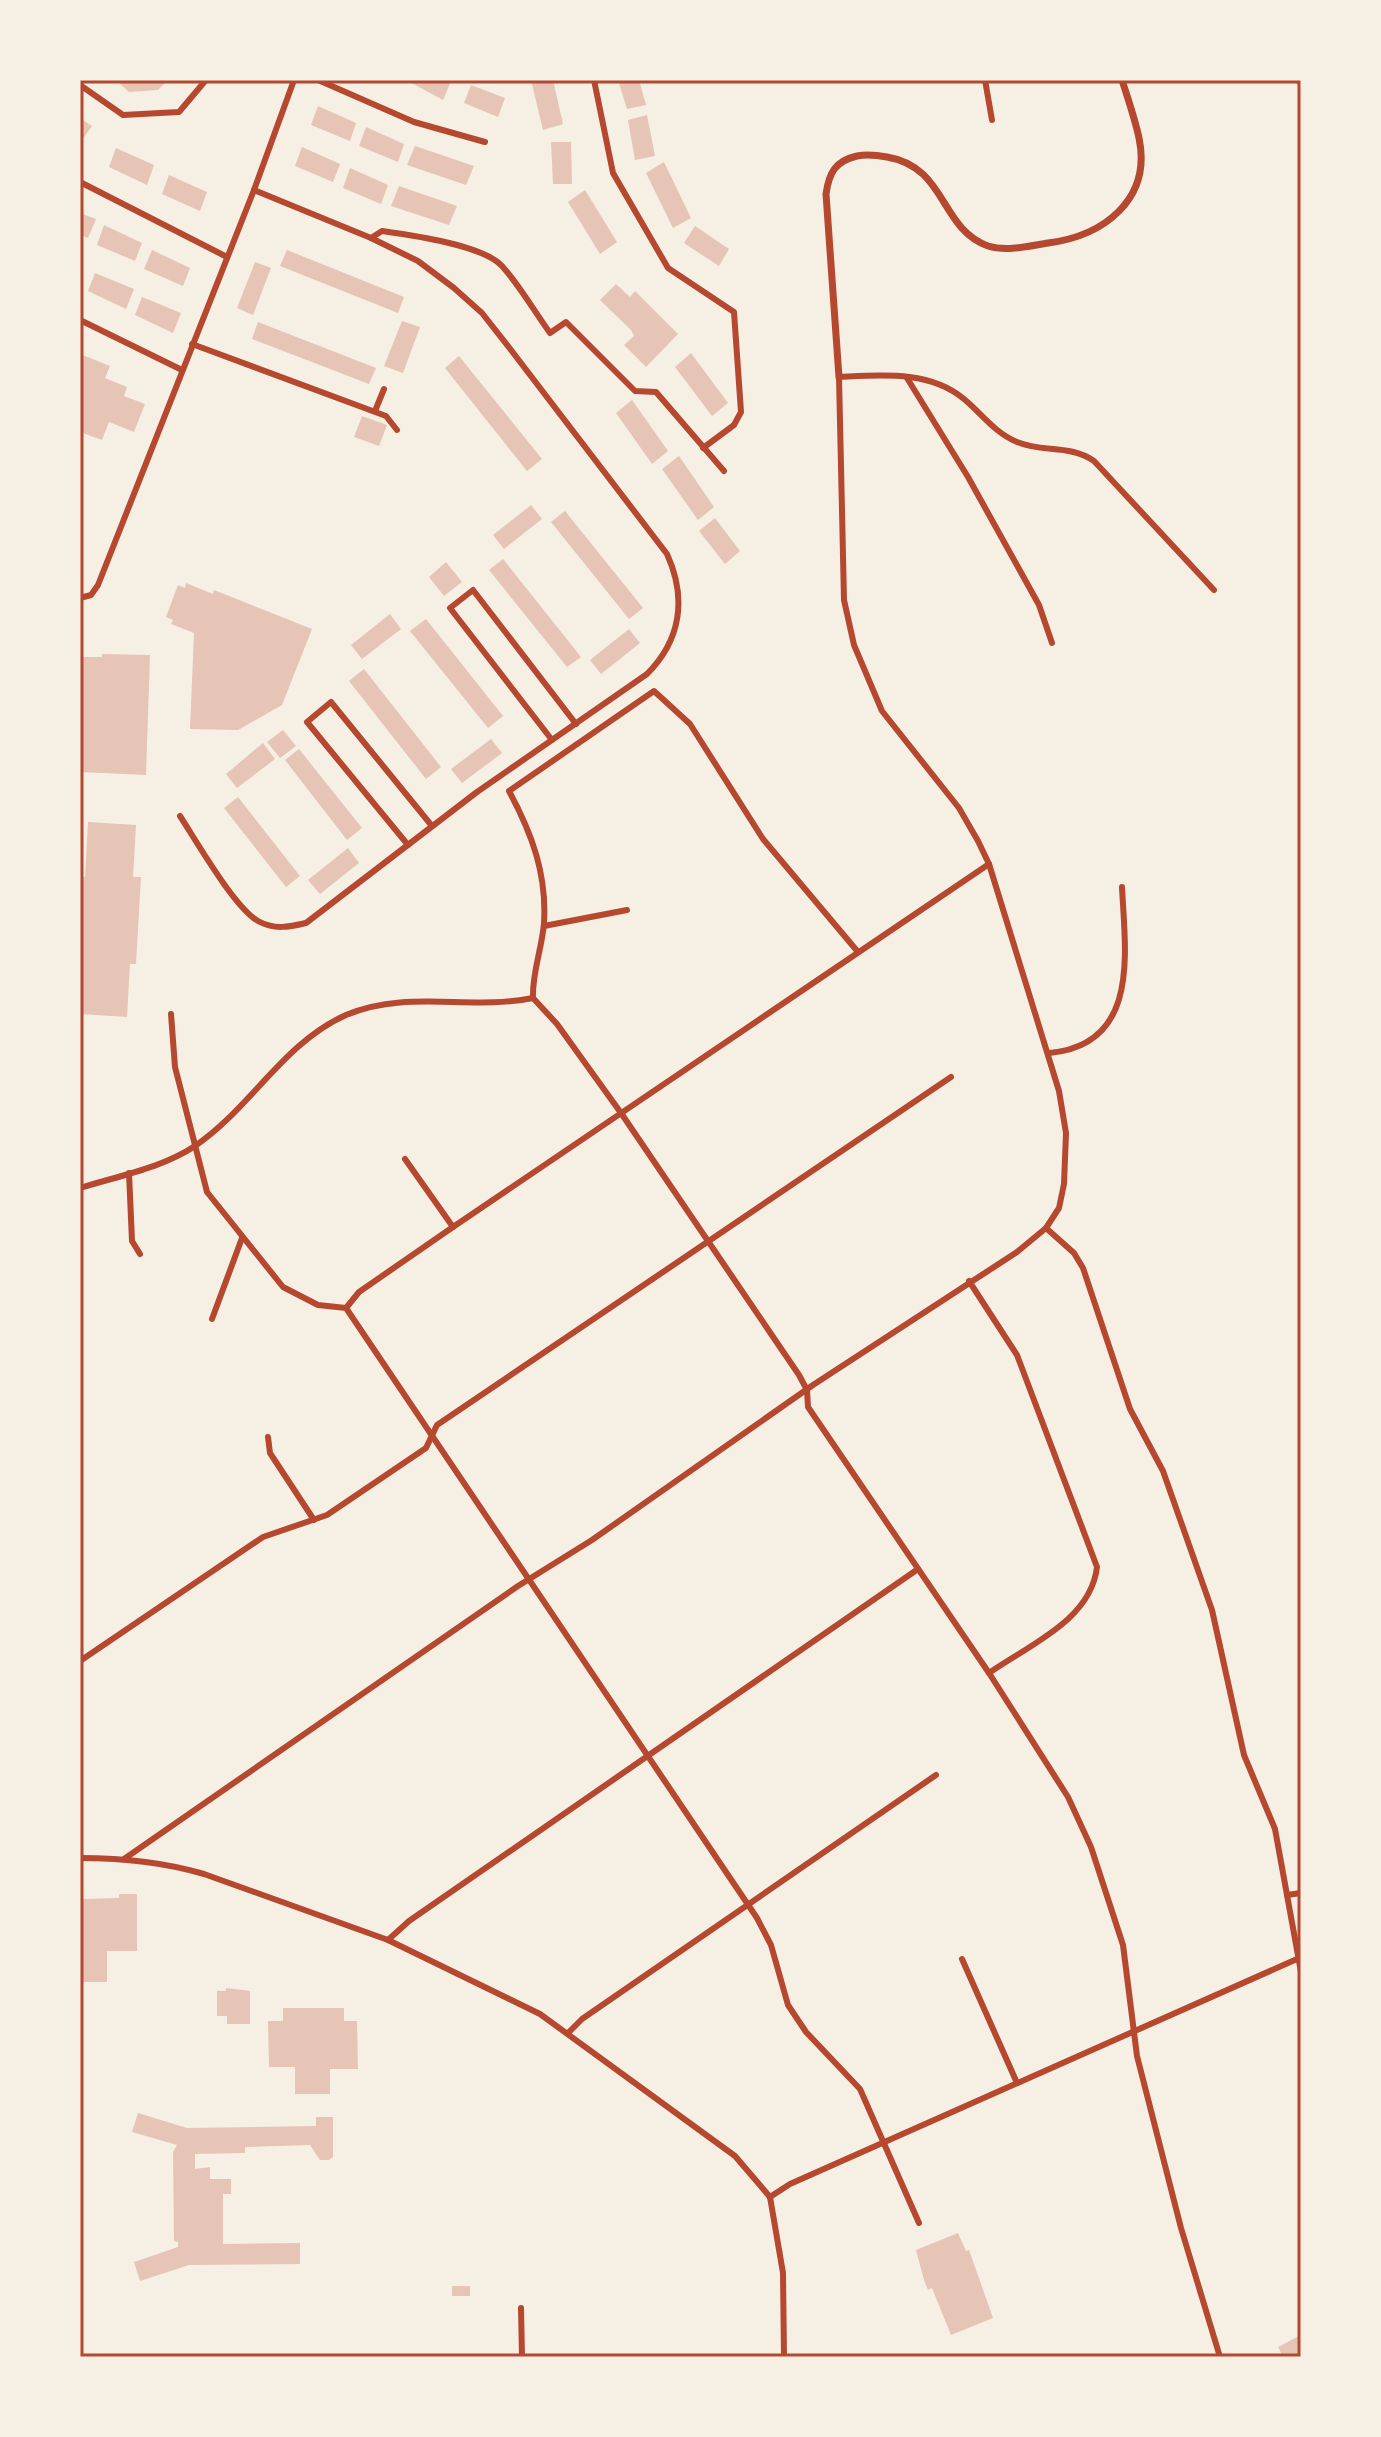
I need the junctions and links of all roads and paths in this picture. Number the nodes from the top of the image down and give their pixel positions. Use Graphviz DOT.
graph roads {
  1 [pos="206,80"];
  2 [pos="294,80"];
  3 [pos="318,80"];
  4 [pos="594,80"];
  5 [pos="985,80"];
  6 [pos="1122,80"];
  7 [pos="80,85"];
  8 [pos="992,120"];
  9 [pos="485,142"];
  10 [pos="80,182"];
  11 [pos="254,190"];
  12 [pos="371,238"];
  13 [pos="227,257"];
  14 [pos="80,320"];
  15 [pos="192,344"];
  16 [pos="182,370"];
  17 [pos="839,377"];
  18 [pos="907,378"];
  19 [pos="384,389"];
  20 [pos="375,411"];
  21 [pos="397,430"];
  22 [pos="703,448"];
  23 [pos="724,471"];
  24 [pos="1214,590"];
  25 [pos="80,598"];
  26 [pos="1052,643"];
  27 [pos="576,724"];
  28 [pos="552,740"];
  29 [pos="180,816"];
  30 [pos="432,826"];
  31 [pos="408,845"];
  32 [pos="989,864"];
  33 [pos="1122,887"];
  34 [pos="627,910"];
  35 [pos="544,926"];
  36 [pos="858,952"];
  37 [pos="533,998"];
  38 [pos="171,1014"];
  39 [pos="1049,1053"];
  40 [pos="951,1077"];
  41 [pos="621,1113"];
  42 [pos="195,1146"];
  43 [pos="405,1159"];
  44 [pos="129,1173"];
  45 [pos="80,1188"];
  46 [pos="453,1227"];
  47 [pos="1046,1228"];
  48 [pos="242,1238"];
  49 [pos="709,1243"];
  50 [pos="140,1254"];
  51 [pos="969,1281"];
  52 [pos="346,1308"];
  53 [pos="212,1319"];
  54 [pos="807,1390"];
  55 [pos="268,1437"];
  56 [pos="432,1437"];
  57 [pos="314,1520"];
  58 [pos="918,1569"];
  59 [pos="528,1580"];
  60 [pos="80,1661"];
  61 [pos="989,1673"];
  62 [pos="647,1755"];
  63 [pos="936,1775"];
  64 [pos="80,1858"];
  65 [pos="124,1859"];
  66 [pos="1301,1893"];
  67 [pos="1287,1895"];
  68 [pos="750,1907"];
  69 [pos="388,1940"];
  70 [pos="962,1959"];
  71 [pos="1297,1959"];
  72 [pos="1301,1972"];
  73 [pos="1135,2031"];
  74 [pos="568,2033"];
  75 [pos="1017,2083"];
  76 [pos="886,2142"];
  77 [pos="770,2197"];
  78 [pos="919,2223"];
  79 [pos="521,2308"];
  80 [pos="522,2357"];
  81 [pos="784,2357"];
  82 [pos="1220,2357"];
  1 -- 7 [label="street"];
  2 -- 11 [label="street"];
  3 -- 9 [label="street"];
  4 -- 22 [label="street"];
  5 -- 8 [label="street"];
  6 -- 17 [label="street"];
  10 -- 13 [label="street"];
  11 -- 12 [label="street"];
  11 -- 13 [label="street"];
  12 -- 22 [label="street"];
  12 -- 27 [label="street"];
  13 -- 15 [label="street"];
  14 -- 16 [label="street"];
  15 -- 16 [label="street"];
  15 -- 20 [label="street"];
  16 -- 25 [label="street"];
  17 -- 18 [label="street"];
  17 -- 32 [label="street"];
  18 -- 24 [label="street"];
  18 -- 26 [label="street"];
  19 -- 20 [label="street"];
  20 -- 21 [label="street"];
  22 -- 23 [label="street"];
  27 -- 28 [label="street"];
  27 -- 28 [label="street"];
  28 -- 30 [label="street"];
  29 -- 31 [label="street"];
  30 -- 31 [label="street"];
  30 -- 31 [label="street"];
  32 -- 36 [label="street"];
  32 -- 39 [label="street"];
  33 -- 39 [label="street"];
  34 -- 35 [label="street"];
  35 -- 36 [label="street"];
  35 -- 37 [label="street"];
  36 -- 41 [label="street"];
  37 -- 41 [label="street"];
  37 -- 42 [label="street"];
  38 -- 42 [label="street"];
  39 -- 47 [label="street"];
  40 -- 49 [label="street"];
  41 -- 46 [label="street"];
  41 -- 49 [label="street"];
  42 -- 44 [label="street"];
  42 -- 48 [label="street"];
  43 -- 46 [label="street"];
  44 -- 45 [label="street"];
  44 -- 50 [label="street"];
  46 -- 52 [label="street"];
  47 -- 51 [label="street"];
  47 -- 67 [label="street"];
  48 -- 52 [label="street"];
  48 -- 53 [label="street"];
  49 -- 54 [label="street"];
  49 -- 56 [label="street"];
  51 -- 54 [label="street"];
  51 -- 61 [label="street"];
  52 -- 56 [label="street"];
  54 -- 58 [label="street"];
  54 -- 59 [label="street"];
  55 -- 57 [label="street"];
  56 -- 57 [label="street"];
  56 -- 59 [label="street"];
  57 -- 60 [label="street"];
  58 -- 61 [label="street"];
  58 -- 62 [label="street"];
  59 -- 62 [label="street"];
  59 -- 65 [label="street"];
  61 -- 73 [label="street"];
  62 -- 68 [label="street"];
  62 -- 69 [label="street"];
  63 -- 68 [label="street"];
  64 -- 65 [label="street"];
  65 -- 69 [label="street"];
  66 -- 67 [label="street"];
  67 -- 71 [label="street"];
  68 -- 74 [label="street"];
  68 -- 76 [label="street"];
  69 -- 74 [label="street"];
  70 -- 75 [label="street"];
  71 -- 72 [label="street"];
  71 -- 73 [label="street"];
  73 -- 75 [label="street"];
  73 -- 82 [label="street"];
  74 -- 77 [label="street"];
  75 -- 76 [label="street"];
  76 -- 77 [label="street"];
  76 -- 78 [label="street"];
  77 -- 81 [label="street"];
  79 -- 80 [label="street"];
}
